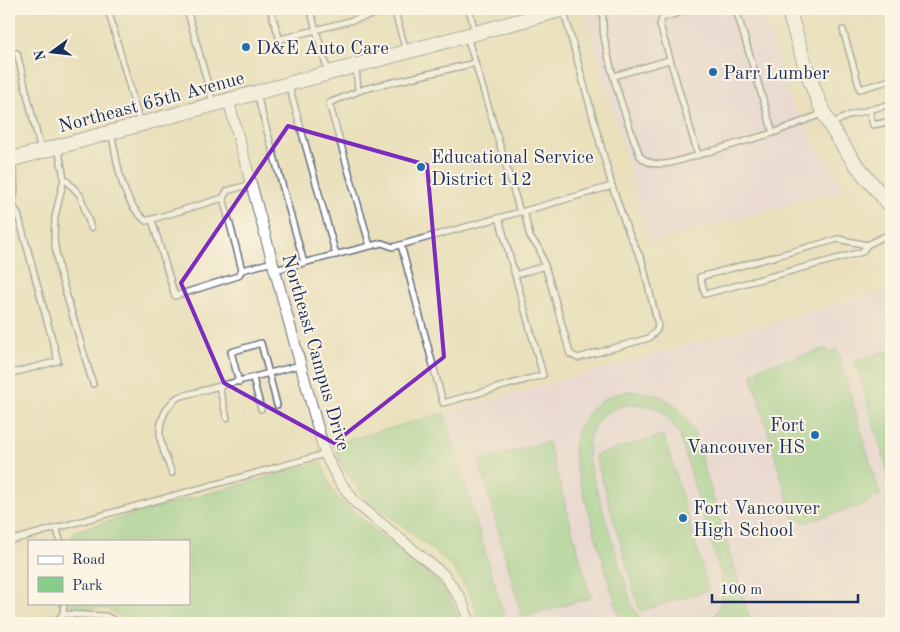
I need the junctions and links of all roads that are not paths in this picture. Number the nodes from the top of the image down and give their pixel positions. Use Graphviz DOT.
graph roads {
  1 [pos="108,9"];
  2 [pos="187,9"];
  3 [pos="270,9"];
  4 [pos="310,9"];
  5 [pos="394,9"];
  6 [pos="468,9"];
  7 [pos="558,9"];
  8 [pos="602,9"];
  9 [pos="691,9"];
  10 [pos="736,9"];
  11 [pos="788,9"];
  12 [pos="376,14"];
  13 [pos="316,30"];
  14 [pos="843,30"];
  15 [pos="471,34"];
  16 [pos="406,52"];
  17 [pos="16,53"];
  18 [pos="669,60"];
  19 [pos="474,63"];
  20 [pos="356,65"];
  21 [pos="328,72"];
  22 [pos="614,76"];
  23 [pos="891,80"];
  24 [pos="289,83"];
  25 [pos="358,91"];
  26 [pos="256,92"];
  27 [pos="228,100"];
  28 [pos="213,104"];
  29 [pos="891,104"];
  30 [pos="869,110"];
  31 [pos="828,119"];
  32 [pos="891,121"];
  33 [pos="140,124"];
  34 [pos="110,132"];
  35 [pos="773,133"];
  36 [pos="58,147"];
  37 [pos="41,151"];
  38 [pos="698,155"];
  39 [pos="10,160"];
  40 [pos="64,178"];
  41 [pos="251,184"];
  42 [pos="612,186"];
  43 [pos="222,198"];
  44 [pos="10,206"];
  45 [pos="891,206"];
  46 [pos="522,212"];
  47 [pos="500,218"];
  48 [pos="152,220"];
  49 [pos="91,228"];
  50 [pos="891,233"];
  51 [pos="401,245"];
  52 [pos="867,245"];
  53 [pos="370,246"];
  54 [pos="336,255"];
  55 [pos="304,262"];
  56 [pos="274,266"];
  57 [pos="545,266"];
  58 [pos="242,270"];
  59 [pos="515,275"];
  60 [pos="301,365"];
  61 [pos="269,373"];
  62 [pos="9,374"];
  63 [pos="253,378"];
  64 [pos="239,382"];
  65 [pos="93,384"];
  66 [pos="219,387"];
  67 [pos="278,405"];
  68 [pos="261,408"];
  69 [pos="228,418"];
  70 [pos="325,454"];
  71 [pos="172,473"];
  72 [pos="57,529"];
  73 [pos="60,540"];
  74 [pos="9,542"];
  75 [pos="64,604"];
  76 [pos="61,619"];
  77 [pos="9,622"];
  78 [pos="15,623"];
  79 [pos="47,623"];
  80 [pos="119,623"];
  81 [pos="470,623"];
  1 -- 33 [label="lane"];
  2 -- 28 [label="lane"];
  3 -- 13 [label="lane"];
  4 -- 13 [label="lane"];
  5 -- 16 [label="lane"];
  6 -- 15 [label="lane"];
  7 -- 15 [label="street, Northeast 65th Avenue"];
  7 -- 42 [label="lane"];
  8 -- 22 [label="lane"];
  9 -- 18 [label="lane"];
  10 -- 35 [label="lane"];
  11 -- 31 [label="street"];
  12 -- 13 [label="lane"];
  13 -- 21 [label="lane"];
  14 -- 23 [label="lane"];
  15 -- 16 [label="street, Northeast 65th Avenue"];
  15 -- 19 [label="lane"];
  16 -- 20 [label="street, Northeast 65th Avenue"];
  17 -- 37 [label="lane"];
  18 -- 22 [label="lane"];
  18 -- 38 [label="lane"];
  19 -- 25 [label="lane"];
  19 -- 46 [label="lane"];
  20 -- 21 [label="street, Northeast 65th Avenue"];
  20 -- 25 [label="lane"];
  21 -- 24 [label="street, Northeast 65th Avenue"];
  22 -- 38 [label="lane"];
  24 -- 26 [label="street, Northeast 65th Avenue"];
  24 -- 54 [label="lane"];
  25 -- 53 [label="lane"];
  26 -- 27 [label="street, Northeast 65th Avenue"];
  26 -- 55 [label="lane"];
  27 -- 28 [label="street, Northeast 65th Avenue"];
  27 -- 41 [label="street, Northeast Campus Drive"];
  28 -- 33 [label="street, Northeast 65th Avenue"];
  29 -- 30 [label="lane"];
  30 -- 31 [label="lane"];
  30 -- 32 [label="lane"];
  31 -- 35 [label="lane"];
  31 -- 45 [label="street"];
  33 -- 34 [label="street, Northeast 65th Avenue"];
  34 -- 36 [label="street, Northeast 65th Avenue"];
  34 -- 48 [label="lane"];
  35 -- 38 [label="lane"];
  36 -- 37 [label="street, Northeast 65th Avenue"];
  36 -- 40 [label="lane"];
  37 -- 39 [label="street, Northeast 65th Avenue"];
  39 -- 44 [label="lane"];
  40 -- 49 [label="lane"];
  40 -- 65 [label="lane"];
  41 -- 43 [label="lane"];
  41 -- 56 [label="street, Northeast Campus Drive"];
  42 -- 46 [label="lane"];
  42 -- 57 [label="lane"];
  43 -- 48 [label="lane"];
  43 -- 58 [label="lane"];
  44 -- 62 [label="lane"];
  46 -- 47 [label="lane"];
  46 -- 57 [label="lane"];
  47 -- 51 [label="lane"];
  47 -- 59 [label="lane"];
  48 -- 58 [label="lane"];
  50 -- 52 [label="lane"];
  51 -- 53 [label="lane"];
  51 -- 59 [label="lane"];
  52 -- 52 [label="lane"];
  53 -- 54 [label="lane"];
  54 -- 55 [label="lane"];
  55 -- 56 [label="lane"];
  56 -- 58 [label="lane"];
  56 -- 60 [label="street, Northeast Campus Drive"];
  57 -- 59 [label="lane"];
  60 -- 61 [label="lane"];
  60 -- 70 [label="street, Northeast Campus Drive"];
  61 -- 63 [label="lane"];
  61 -- 64 [label="lane"];
  61 -- 67 [label="lane"];
  63 -- 64 [label="lane"];
  63 -- 68 [label="lane"];
  64 -- 66 [label="lane"];
  66 -- 69 [label="lane"];
  66 -- 71 [label="lane"];
  70 -- 72 [label="lane"];
  70 -- 81 [label="street, Northeast Campus Drive"];
  72 -- 73 [label="lane"];
  72 -- 74 [label="lane"];
  75 -- 76 [label="lane"];
  76 -- 79 [label="lane"];
  76 -- 80 [label="lane"];
  77 -- 78 [label="lane"];
}
